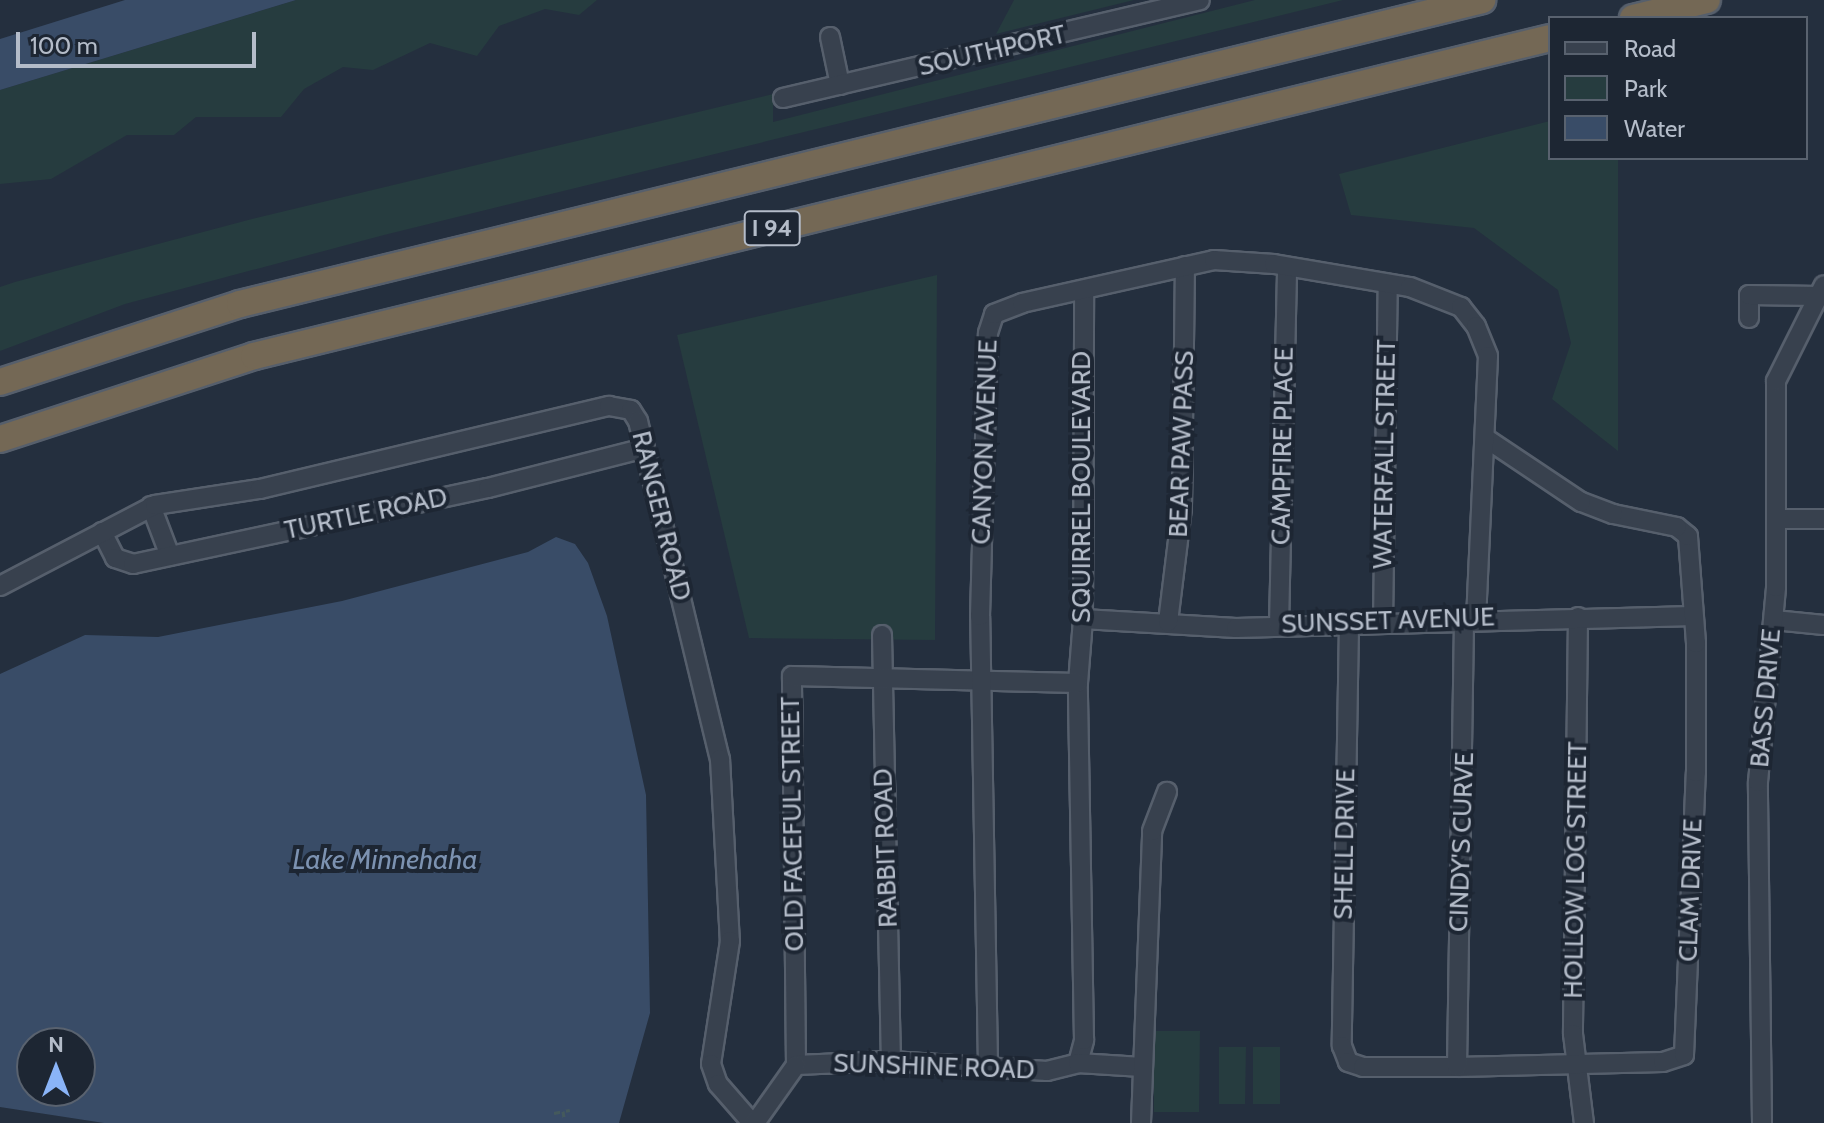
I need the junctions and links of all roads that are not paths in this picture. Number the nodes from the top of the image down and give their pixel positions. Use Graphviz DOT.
graph roads {
  1 [pos="1200,0"];
  2 [pos="1482,0"];
  3 [pos="1707,0"];
  4 [pos="1641,16"];
  5 [pos="830,37"];
  6 [pos="1548,38"];
  7 [pos="840,85"];
  8 [pos="783,98"];
  9 [pos="1185,266"];
  10 [pos="1287,267"];
  11 [pos="1388,284"];
  12 [pos="1821,290"];
  13 [pos="1084,291"];
  14 [pos="1749,318"];
  15 [pos="0,382"];
  16 [pos="0,439"];
  17 [pos="1487,439"];
  18 [pos="645,448"];
  19 [pos="151,506"];
  20 [pos="1776,519"];
  21 [pos="1824,519"];
  22 [pos="102,532"];
  23 [pos="170,556"];
  24 [pos="0,586"];
  25 [pos="1693,616"];
  26 [pos="1578,617"];
  27 [pos="1470,618"];
  28 [pos="1083,619"];
  29 [pos="1774,620"];
  30 [pos="1168,622"];
  31 [pos="1383,624"];
  32 [pos="1279,625"];
  33 [pos="1349,625"];
  34 [pos="1824,625"];
  35 [pos="882,635"];
  36 [pos="882,680"];
  37 [pos="980,682"];
  38 [pos="1078,683"];
  39 [pos="1167,792"];
  40 [pos="891,1061"];
  41 [pos="1078,1063"];
  42 [pos="1577,1064"];
  43 [pos="796,1065"];
  44 [pos="988,1065"];
  45 [pos="1142,1067"];
  46 [pos="1457,1067"];
  47 [pos="753,1123"];
  48 [pos="1141,1123"];
  49 [pos="1584,1123"];
  50 [pos="1762,1123"];
  1 -- 7 [label="street, SOUTHPORT"];
  2 -- 15 [label="highway, I 94"];
  3 -- 4 [label="highway"];
  5 -- 7 [label="street"];
  6 -- 16 [label="highway, I 94"];
  7 -- 8 [label="street, SOUTHPORT"];
  9 -- 10 [label="street, CANYON AVENUE"];
  9 -- 13 [label="street, CANYON AVENUE"];
  9 -- 30 [label="street, BEAR PAW PASS"];
  10 -- 11 [label="street, CANYON AVENUE"];
  10 -- 32 [label="street, CAMPFIRE PLACE"];
  11 -- 17 [label="street, CANYON AVENUE"];
  11 -- 31 [label="street, WATERFALL STREET"];
  12 -- 14 [label="street"];
  12 -- 20 [label="street, BASS DRIVE"];
  13 -- 28 [label="street, SQUIRREL BOULEVARD"];
  13 -- 37 [label="street, CANYON AVENUE"];
  17 -- 25 [label="street"];
  17 -- 27 [label="street, CINDY'S CURVE"];
  18 -- 19 [label="street, RANGER ROAD"];
  18 -- 23 [label="street, TURTLE ROAD"];
  18 -- 47 [label="street, RANGER ROAD"];
  19 -- 22 [label="street, RANGER ROAD"];
  19 -- 23 [label="street"];
  20 -- 21 [label="street"];
  20 -- 29 [label="street, BASS DRIVE"];
  22 -- 23 [label="street, TURTLE ROAD"];
  22 -- 24 [label="street, RANGER ROAD"];
  25 -- 26 [label="street, SUNSSET AVENUE"];
  25 -- 42 [label="street, CLAM DRIVE"];
  26 -- 27 [label="street, SUNSSET AVENUE"];
  26 -- 42 [label="street, HOLLOW LOG STREET"];
  27 -- 31 [label="street, SUNSSET AVENUE"];
  27 -- 46 [label="street, CINDY'S CURVE"];
  28 -- 30 [label="street, SUNSSET AVENUE"];
  28 -- 38 [label="street, SQUIRREL BOULEVARD"];
  29 -- 34 [label="street"];
  29 -- 50 [label="street, BASS DRIVE"];
  30 -- 32 [label="street, SUNSSET AVENUE"];
  31 -- 33 [label="street, SUNSSET AVENUE"];
  32 -- 33 [label="street, SUNSSET AVENUE"];
  33 -- 46 [label="street, SHELL DRIVE"];
  35 -- 36 [label="street, RABBIT ROAD"];
  36 -- 37 [label="street, OLD FACEFUL STREET"];
  36 -- 40 [label="street, RABBIT ROAD"];
  36 -- 43 [label="street, OLD FACEFUL STREET"];
  37 -- 38 [label="street, OLD FACEFUL STREET"];
  37 -- 44 [label="street, CANYON AVENUE"];
  38 -- 41 [label="street"];
  39 -- 45 [label="street"];
  40 -- 43 [label="street, SUNSHINE ROAD"];
  40 -- 44 [label="street, SUNSHINE ROAD"];
  41 -- 44 [label="street, SUNSHINE ROAD"];
  41 -- 45 [label="street, SUNSHINE ROAD"];
  42 -- 46 [label="street"];
  42 -- 49 [label="street, HOLLOW LOG STREET"];
  43 -- 47 [label="street, SUNSHINE ROAD"];
  45 -- 48 [label="street"];
}
